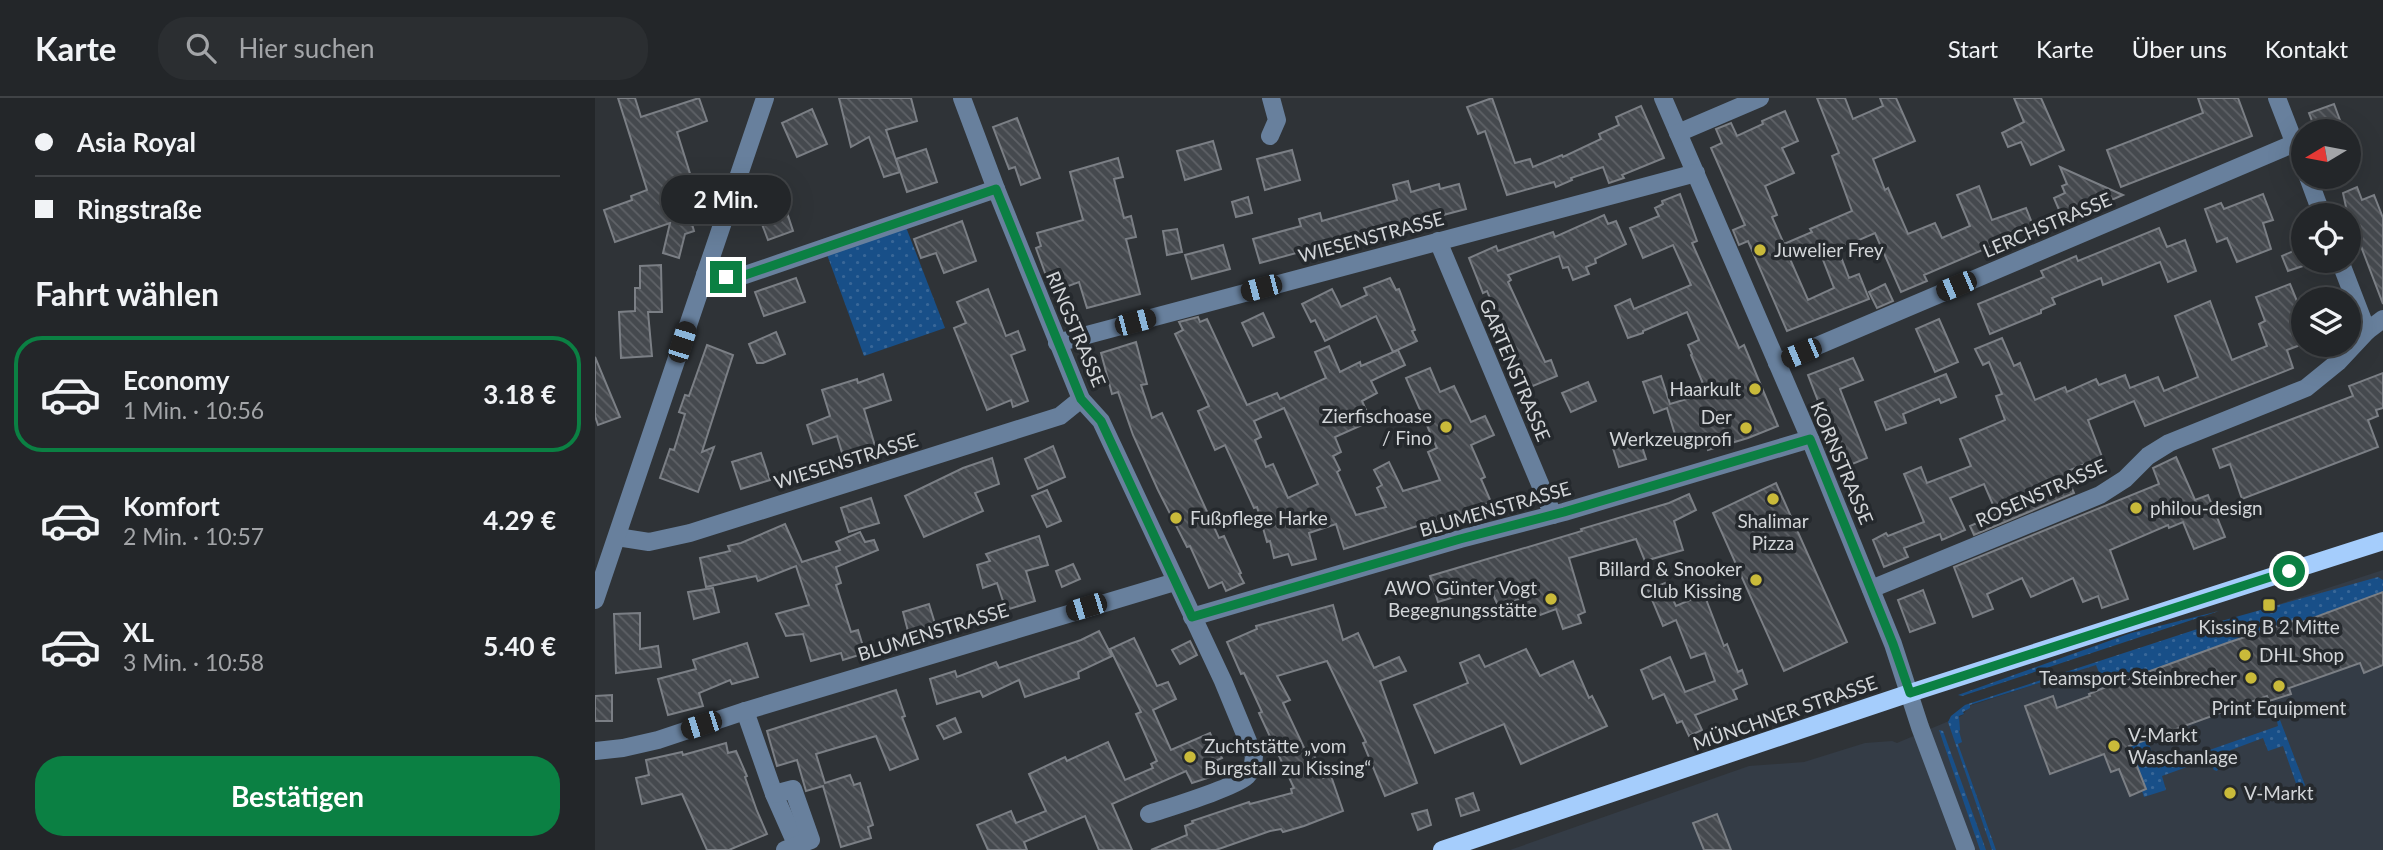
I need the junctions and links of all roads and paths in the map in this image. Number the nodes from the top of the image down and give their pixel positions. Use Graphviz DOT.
graph roads {
  1 [pos="765,98"];
  2 [pos="963,98"];
  3 [pos="1271,98"];
  4 [pos="1663,98"];
  5 [pos="1759,98"];
  6 [pos="2277,98"];
  7 [pos="1678,133"];
  8 [pos="2291,135"];
  9 [pos="1270,136"];
  10 [pos="2291,144"];
  11 [pos="1696,173"];
  12 [pos="996,189"];
  13 [pos="1438,241"];
  14 [pos="2345,273"];
  15 [pos="705,275"];
  16 [pos="2383,319"];
  17 [pos="2367,331"];
  18 [pos="1057,342"];
  19 [pos="1777,363"];
  20 [pos="1081,399"];
  21 [pos="1810,439"];
  22 [pos="1553,515"];
  23 [pos="617,537"];
  24 [pos="2383,541"];
  25 [pos="1175,582"];
  26 [pos="1871,589"];
  27 [pos="595,600"];
  28 [pos="1192,617"];
  29 [pos="1910,693"];
  30 [pos="745,711"];
  31 [pos="595,751"];
  32 [pos="1149,814"];
  33 [pos="790,848"];
  34 [pos="1442,850"];
  35 [pos="1966,850"];
  1 -- 15 [label="street"];
  2 -- 12 [label="street, RINGSTRASSE"];
  3 -- 9 [label="street"];
  4 -- 7 [label="street, KORNSTRASSE"];
  5 -- 7 [label="street"];
  6 -- 8 [label="street"];
  7 -- 11 [label="street, KORNSTRASSE"];
  10 -- 19 [label="street, LERCHSTRASSE"];
  11 -- 13 [label="street, WIESENSTRASSE"];
  11 -- 19 [label="street, KORNSTRASSE"];
  12 -- 15 [label="street"];
  12 -- 18 [label="street, RINGSTRASSE"];
  13 -- 18 [label="street, WIESENSTRASSE"];
  13 -- 22 [label="street, GARTENSTRASSE"];
  14 -- 17 [label="street"];
  15 -- 23 [label="street"];
  16 -- 17 [label="street, ROSENSTRASSE"];
  17 -- 26 [label="street, ROSENSTRASSE"];
  18 -- 20 [label="street, RINGSTRASSE"];
  19 -- 21 [label="street, KORNSTRASSE"];
  20 -- 23 [label="street, WIESENSTRASSE"];
  20 -- 25 [label="street, RINGSTRASSE"];
  21 -- 22 [label="street, BLUMENSTRASSE"];
  21 -- 26 [label="street, KORNSTRASSE"];
  22 -- 28 [label="street, BLUMENSTRASSE"];
  23 -- 27 [label="street"];
  24 -- 29 [label="main road, MÜNCHNER STRASSE"];
  25 -- 28 [label="street, RINGSTRASSE"];
  25 -- 30 [label="street, BLUMENSTRASSE"];
  26 -- 29 [label="street, KORNSTRASSE"];
  28 -- 32 [label="street, RINGSTRASSE"];
  29 -- 34 [label="main road, MÜNCHNER STRASSE"];
  29 -- 35 [label="street, KORNSTRASSE"];
  30 -- 31 [label="street, BLUMENSTRASSE"];
  30 -- 33 [label="street"];
}
